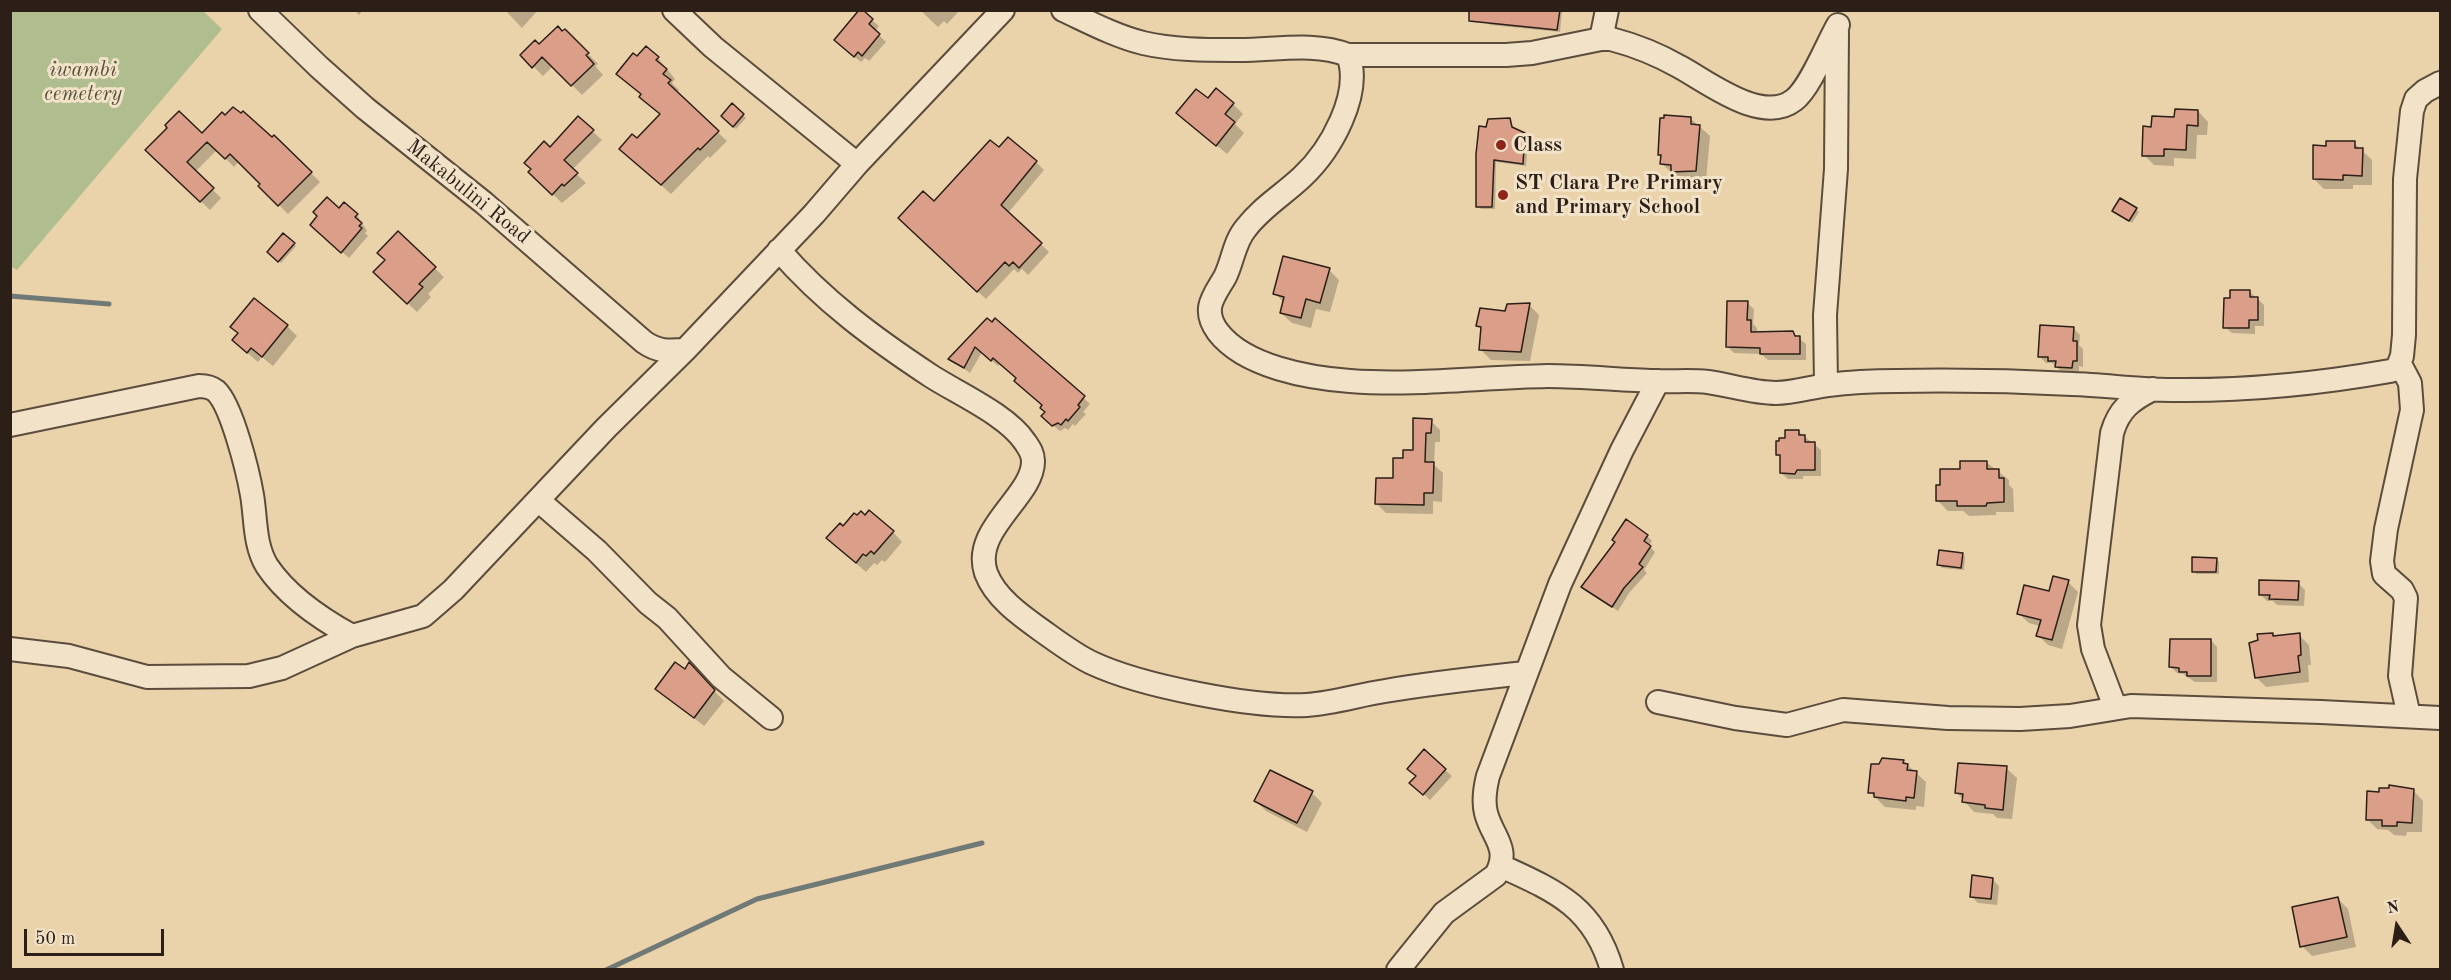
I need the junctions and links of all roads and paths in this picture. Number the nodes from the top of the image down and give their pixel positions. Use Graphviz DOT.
graph roads {
  1 [pos="260,10"];
  2 [pos="674,10"];
  3 [pos="1003,10"];
  4 [pos="1063,10"];
  5 [pos="1607,10"];
  6 [pos="1842,18"];
  7 [pos="1601,39"];
  8 [pos="1348,55"];
  9 [pos="2440,83"];
  10 [pos="857,164"];
  11 [pos="779,249"];
  12 [pos="686,350"];
  13 [pos="2400,364"];
  14 [pos="1658,381"];
  15 [pos="1826,385"];
  16 [pos="2154,389"];
  17 [pos="10,425"];
  18 [pos="538,500"];
  19 [pos="352,636"];
  20 [pos="10,649"];
  21 [pos="1525,673"];
  22 [pos="1658,702"];
  23 [pos="2115,707"];
  24 [pos="2409,716"];
  25 [pos="771,718"];
  26 [pos="2440,718"];
  27 [pos="1501,866"];
  28 [pos="1398,969"];
  29 [pos="1612,969"];
  1 -- 12 [label="street, Makabulini Road"];
  2 -- 10 [label="street"];
  3 -- 10 [label="street"];
  4 -- 8 [label="street"];
  5 -- 7 [label="street"];
  6 -- 7 [label="street"];
  6 -- 15 [label="street"];
  7 -- 8 [label="street"];
  8 -- 14 [label="street"];
  9 -- 13 [label="street"];
  10 -- 11 [label="street"];
  11 -- 12 [label="street"];
  11 -- 21 [label="street"];
  12 -- 18 [label="street"];
  13 -- 16 [label="street"];
  13 -- 24 [label="street"];
  14 -- 15 [label="street"];
  14 -- 21 [label="street"];
  15 -- 16 [label="street"];
  16 -- 23 [label="street"];
  17 -- 19 [label="street"];
  18 -- 19 [label="street"];
  18 -- 25 [label="street"];
  19 -- 20 [label="street"];
  21 -- 27 [label="street"];
  22 -- 23 [label="street"];
  23 -- 24 [label="street"];
  24 -- 26 [label="street"];
  27 -- 28 [label="street"];
  27 -- 29 [label="street"];
}
